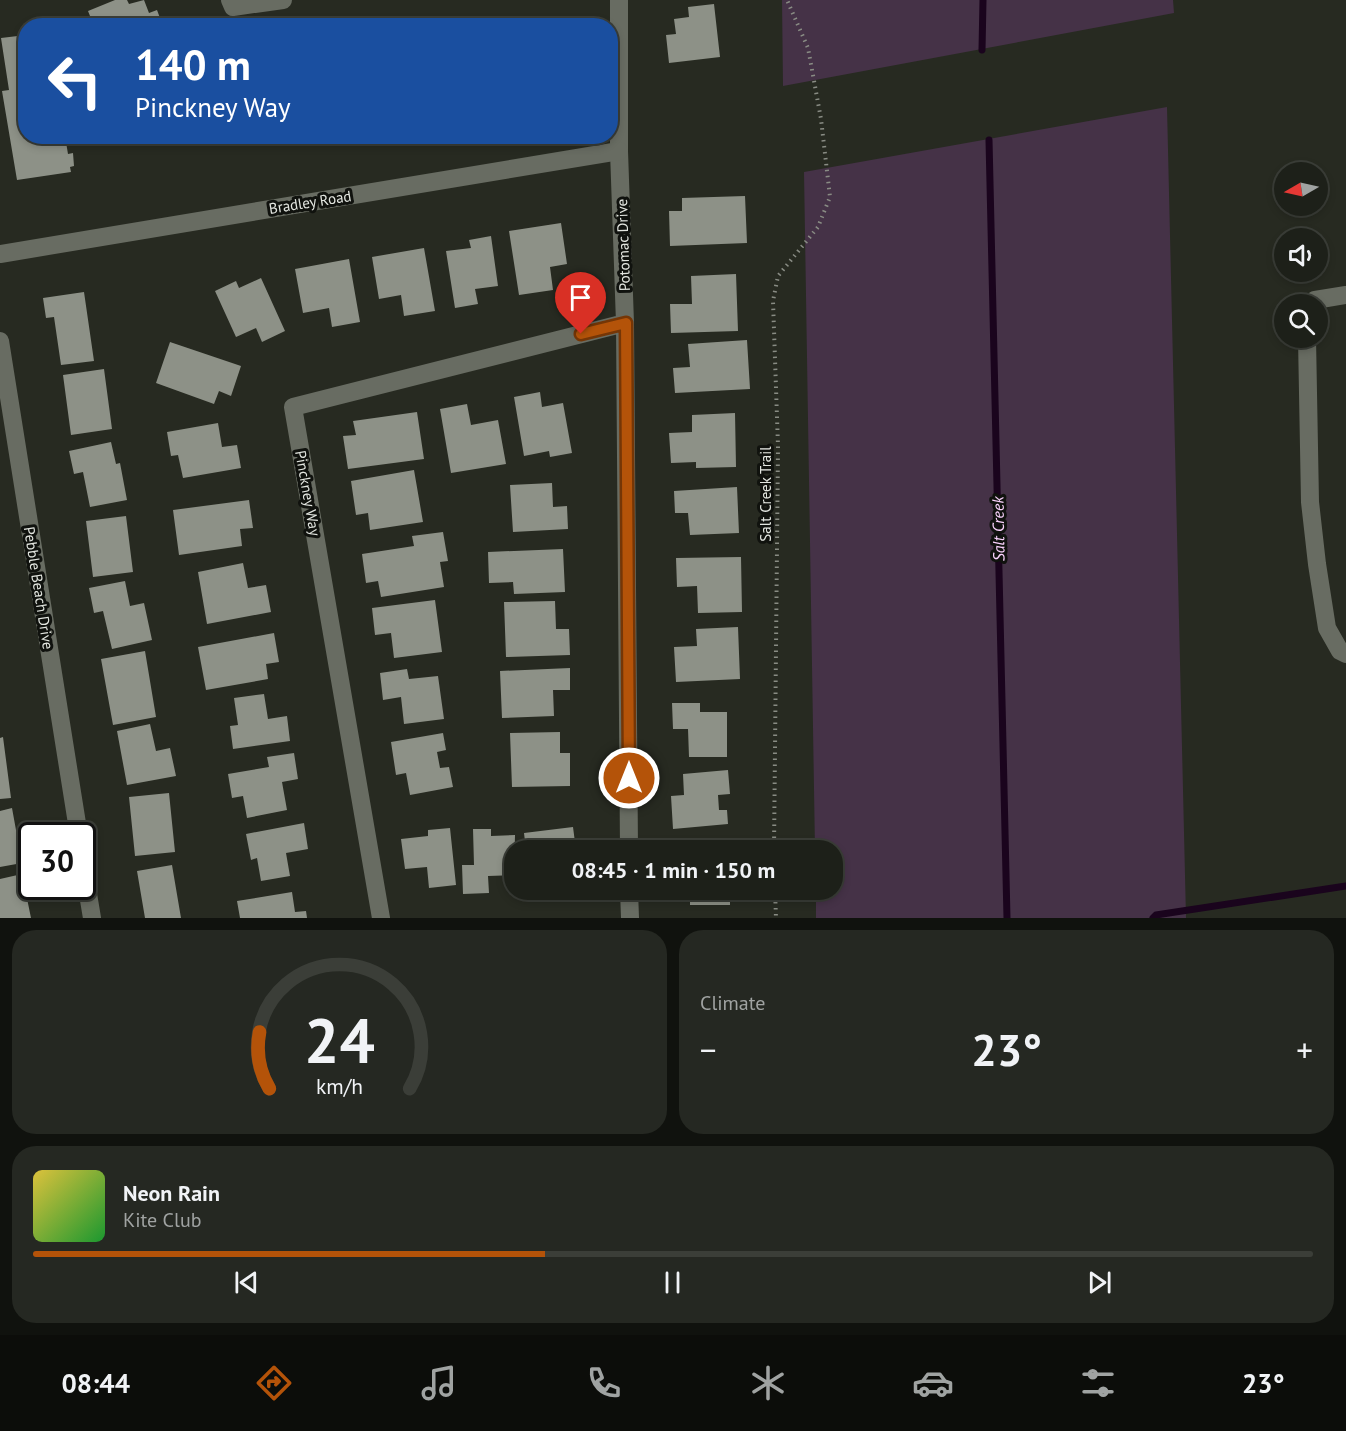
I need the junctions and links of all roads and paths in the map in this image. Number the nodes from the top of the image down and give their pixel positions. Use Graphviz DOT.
graph roads {
  1 [pos="230,0"];
  2 [pos="283,0"];
  3 [pos="619,0"];
  4 [pos="787,0"];
  5 [pos="619,151"];
  6 [pos="0,254"];
  7 [pos="1346,295"];
  8 [pos="1328,298"];
  9 [pos="626,323"];
  10 [pos="0,341"];
  11 [pos="1307,348"];
  12 [pos="1346,654"];
  13 [pos="77,822"];
  14 [pos="629,840"];
  15 [pos="774,840"];
  16 [pos="89,900"];
  17 [pos="629,900"];
  18 [pos="775,900"];
  19 [pos="92,918"];
  20 [pos="381,918"];
  21 [pos="630,918"];
  22 [pos="776,918"];
  1 -- 2 [label="street"];
  3 -- 5 [label="street, Potomac Drive"];
  4 -- 15 [label="path, Salt Creek Trail"];
  5 -- 6 [label="street, Bradley Road"];
  5 -- 9 [label="street, Potomac Drive"];
  7 -- 8 [label="street"];
  9 -- 14 [label="street, Potomac Drive"];
  9 -- 20 [label="street, Pinckney Way"];
  10 -- 13 [label="street, Pebble Beach Drive"];
  11 -- 12 [label="street"];
  16 -- 19 [label="street"];
  17 -- 21 [label="street"];
  18 -- 22 [label="path"];
}
